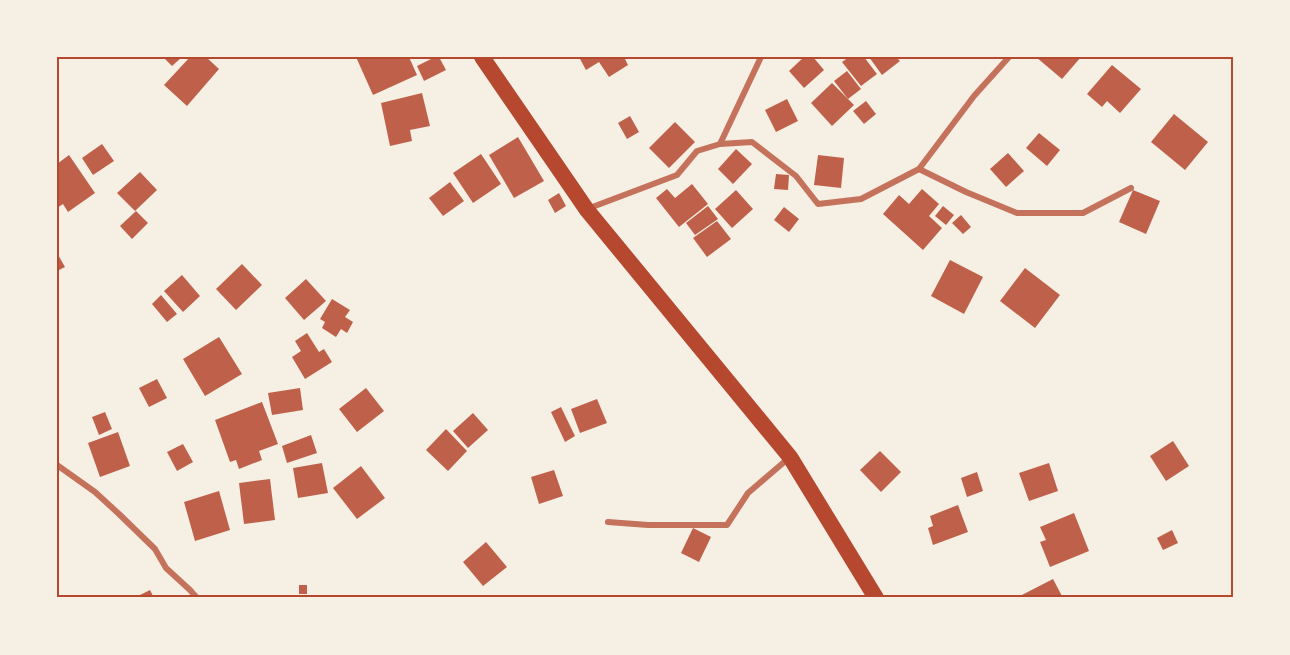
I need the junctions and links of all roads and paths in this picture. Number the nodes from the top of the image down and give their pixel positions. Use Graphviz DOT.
graph roads {
  1 [pos="482,57"];
  2 [pos="760,57"];
  3 [pos="1009,57"];
  4 [pos="720,144"];
  5 [pos="919,169"];
  6 [pos="1131,188"];
  7 [pos="587,210"];
  8 [pos="790,457"];
  9 [pos="57,465"];
  10 [pos="608,522"];
  11 [pos="197,598"];
  12 [pos="876,598"];
  1 -- 7 [label="highway"];
  2 -- 4 [label="street"];
  3 -- 5 [label="street"];
  4 -- 5 [label="street"];
  4 -- 7 [label="street"];
  5 -- 6 [label="street"];
  7 -- 8 [label="highway"];
  8 -- 10 [label="street"];
  8 -- 12 [label="highway"];
  9 -- 11 [label="street"];
}
